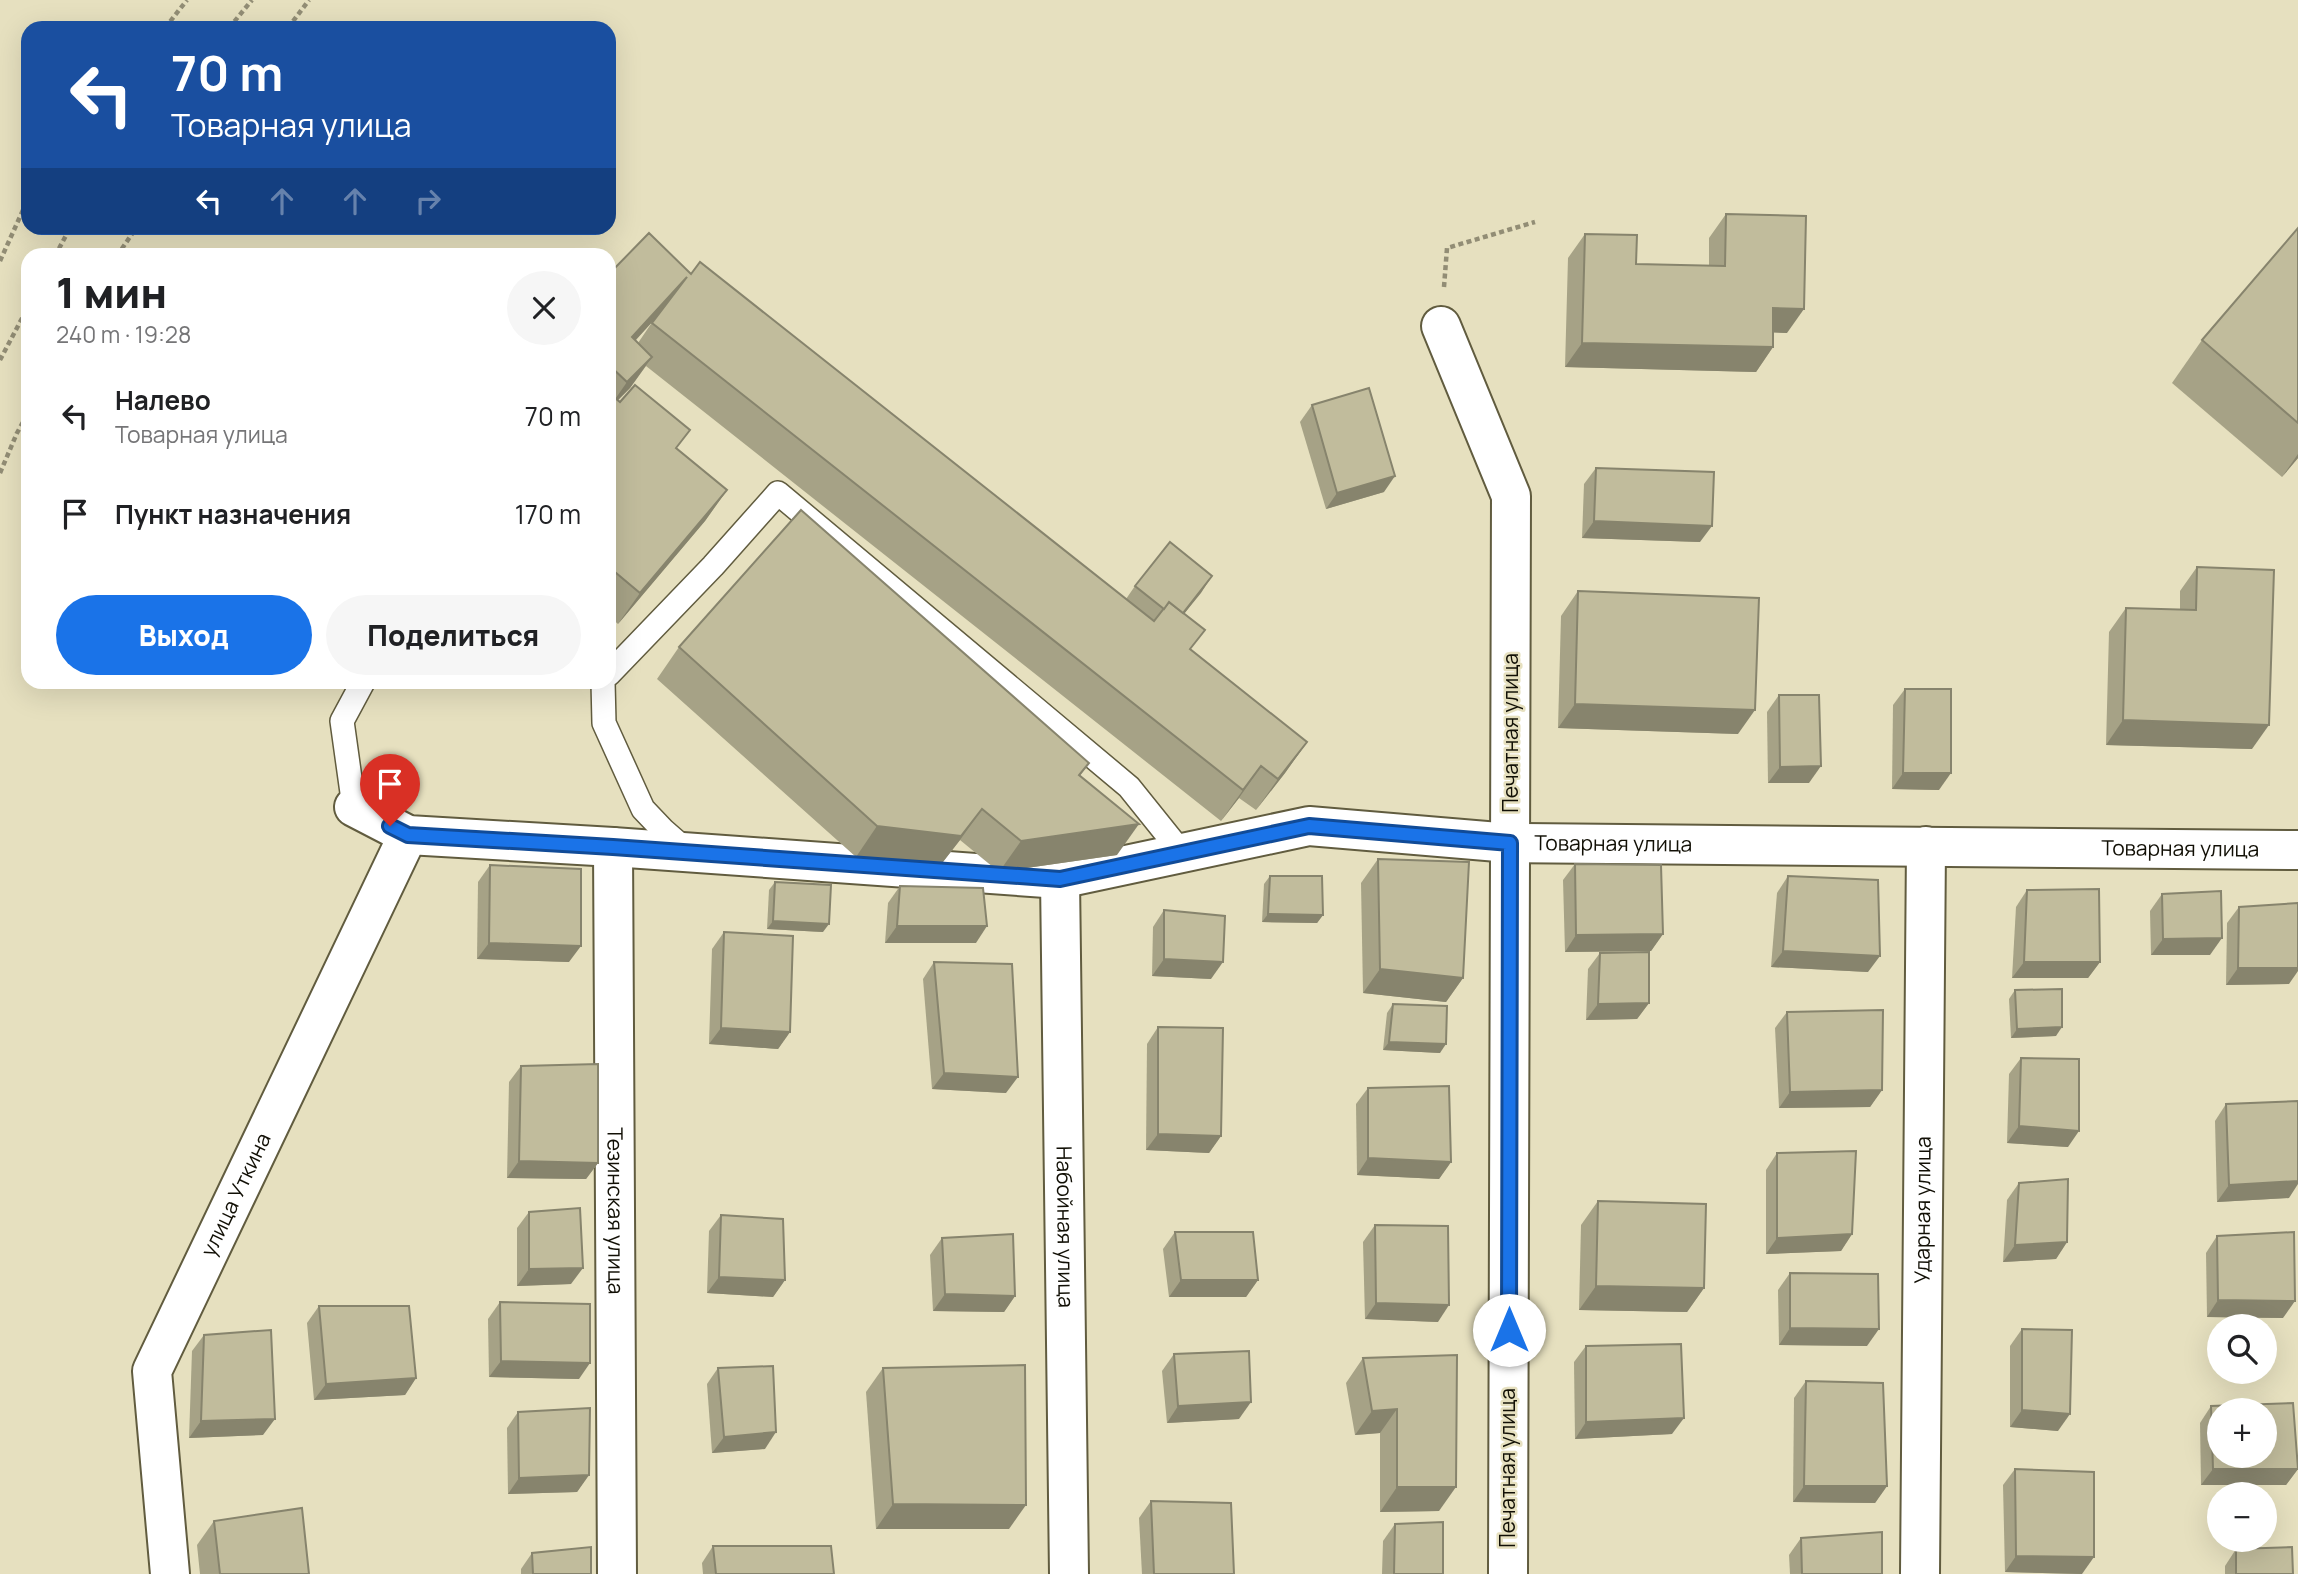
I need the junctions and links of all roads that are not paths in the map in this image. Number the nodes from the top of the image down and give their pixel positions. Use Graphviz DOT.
graph roads {
  1 [pos="1441,326"];
  2 [pos="616,667"];
  3 [pos="359,689"];
  4 [pos="603,689"];
  5 [pos="354,807"];
  6 [pos="408,835"];
  7 [pos="1510,843"];
  8 [pos="1926,846"];
  9 [pos="613,847"];
  10 [pos="2298,850"];
  11 [pos="689,852"];
  12 [pos="1182,853"];
  13 [pos="1060,879"];
  14 [pos="170,1574"];
  15 [pos="617,1574"];
  16 [pos="1069,1574"];
  17 [pos="1508,1574"];
  18 [pos="1920,1574"];
  1 -- 7 [label="street, Печатная улица"];
  2 -- 12 [label="lane"];
  3 -- 5 [label="lane"];
  4 -- 11 [label="lane"];
  5 -- 6 [label="street, Товарная улица"];
  6 -- 9 [label="street, Товарная улица"];
  6 -- 14 [label="street, улица Уткина"];
  7 -- 8 [label="street, Товарная улица"];
  7 -- 12 [label="street, Товарная улица"];
  7 -- 17 [label="street, Печатная улица"];
  8 -- 10 [label="street, Товарная улица"];
  8 -- 18 [label="street, Ударная улица"];
  9 -- 11 [label="street, Товарная улица"];
  9 -- 15 [label="street, Тезинская улица"];
  11 -- 13 [label="street, Товарная улица"];
  12 -- 13 [label="street, Товарная улица"];
  13 -- 16 [label="street, Набойная улица"];
}
